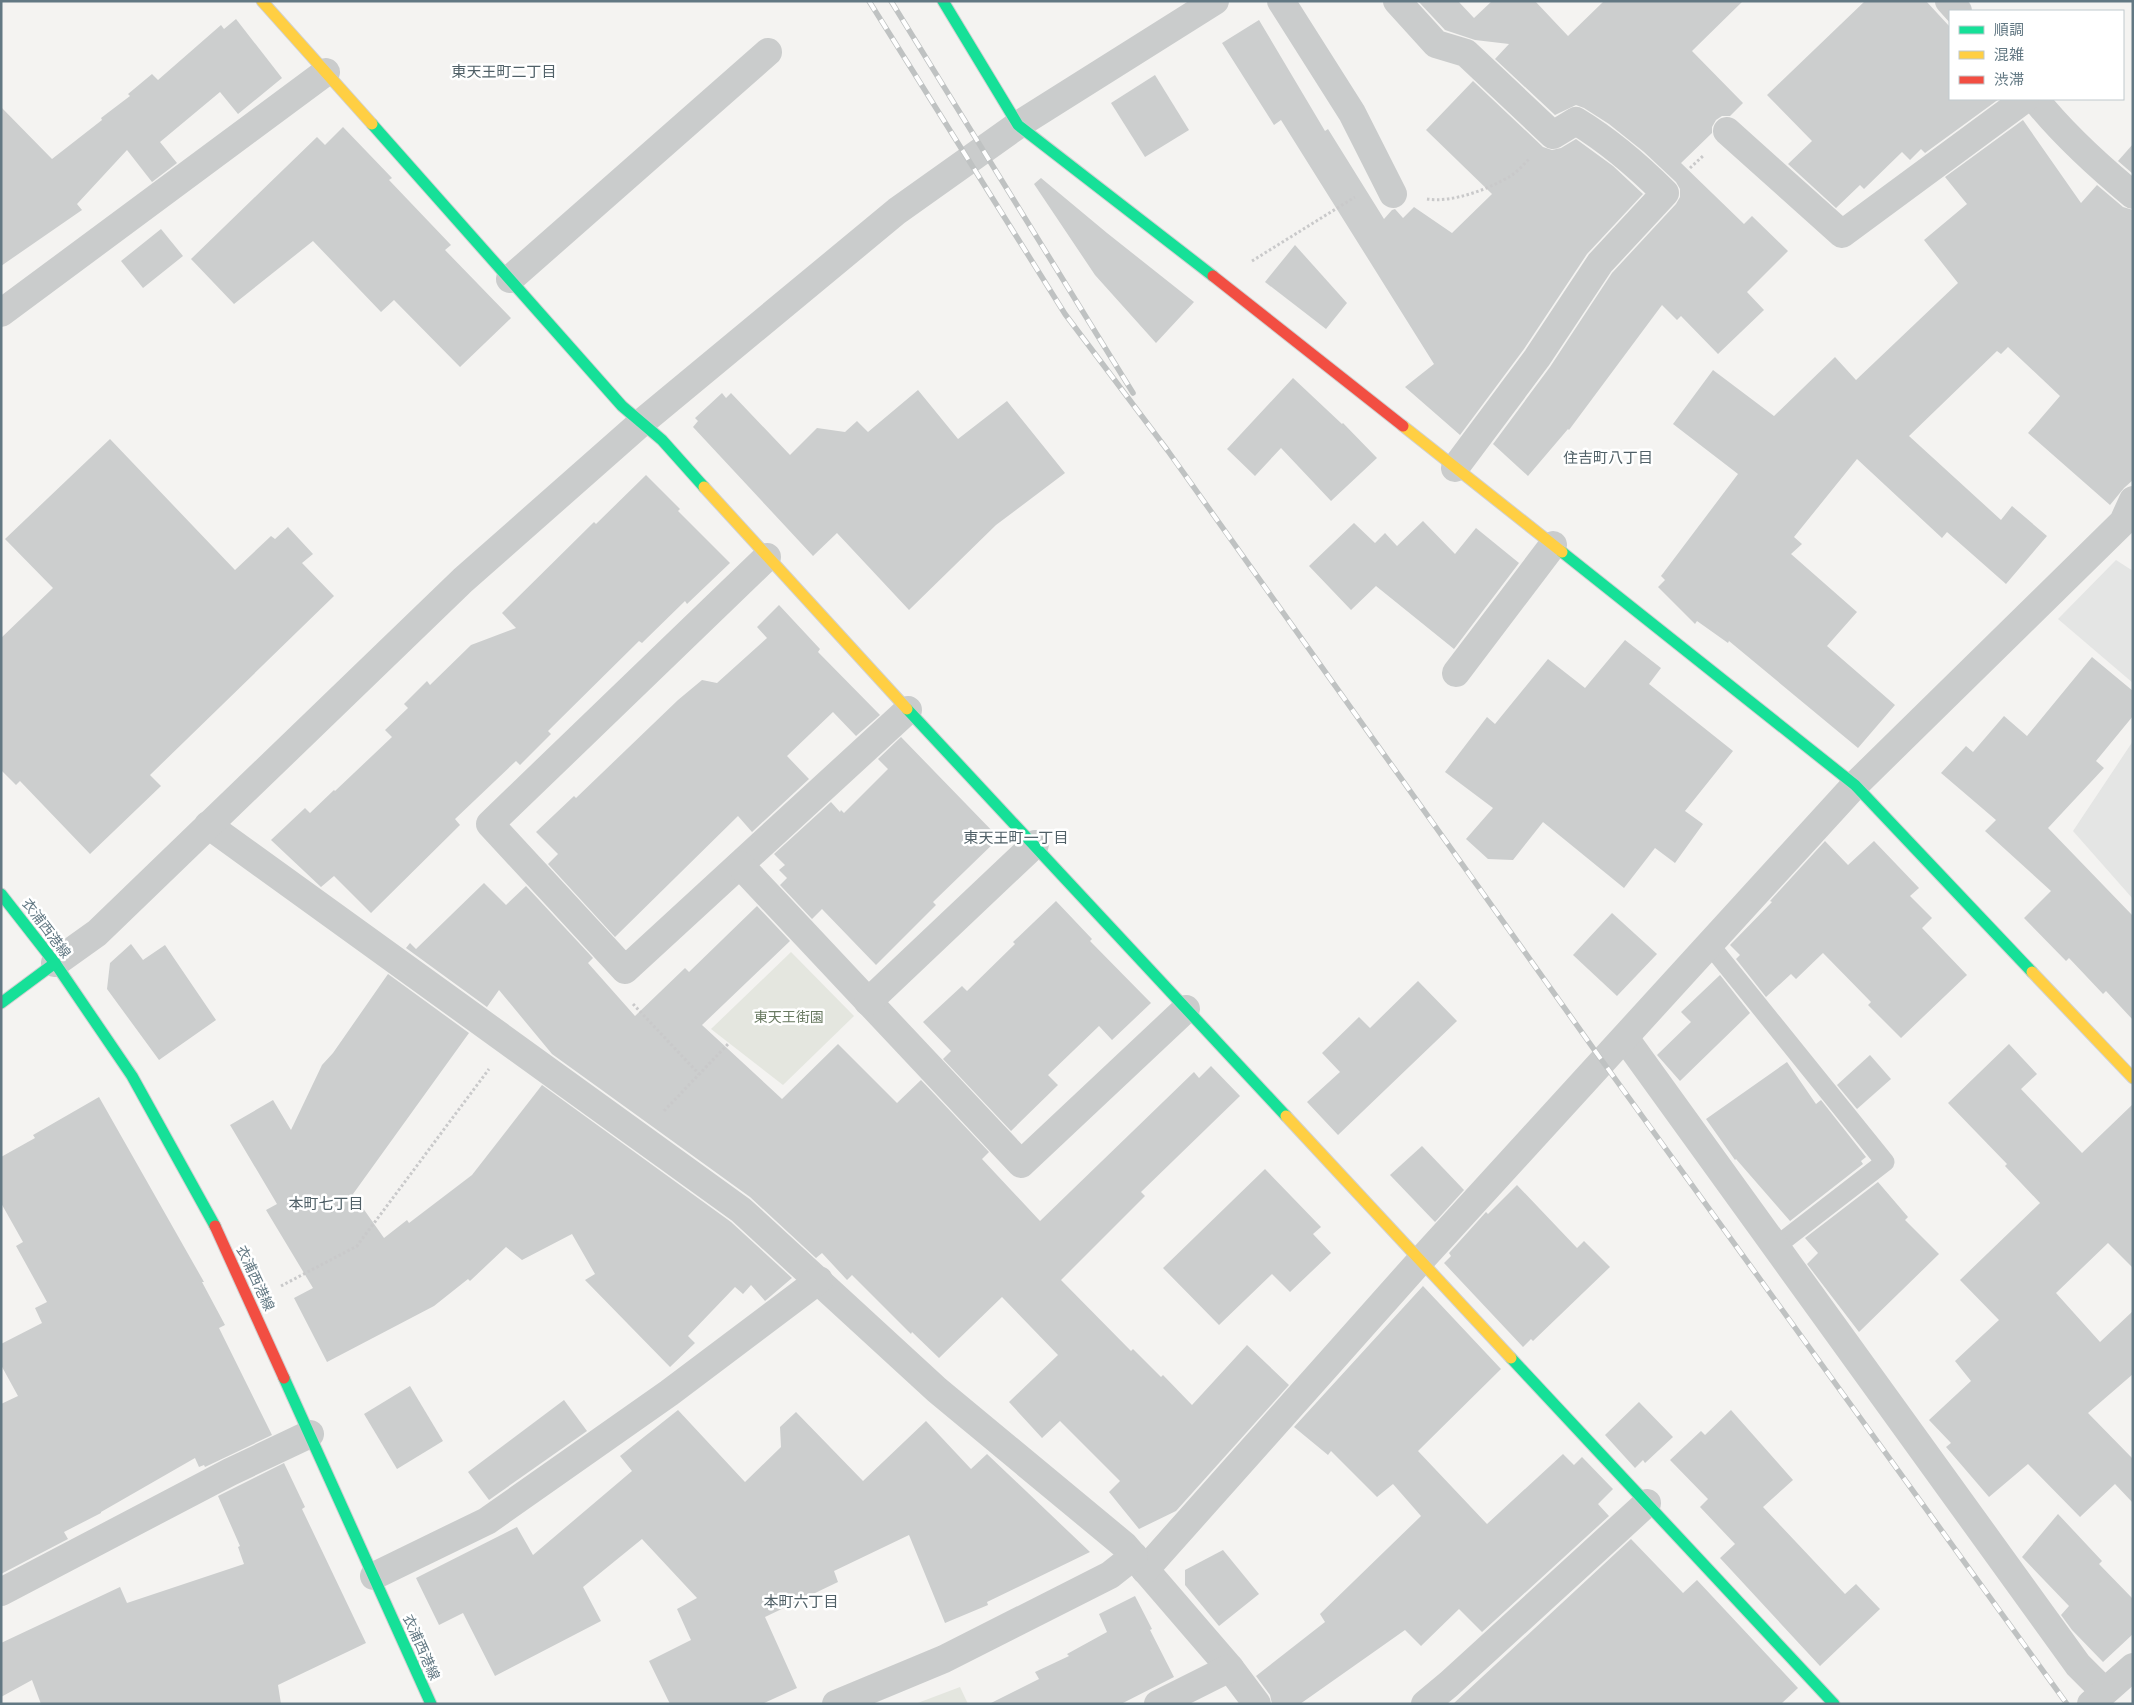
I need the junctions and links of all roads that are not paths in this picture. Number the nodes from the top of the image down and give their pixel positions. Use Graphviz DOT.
graph roads {
  1 [pos="262,1"];
  2 [pos="943,1"];
  3 [pos="1215,1"];
  4 [pos="1281,1"];
  5 [pos="1397,1"];
  6 [pos="768,52"];
  7 [pos="326,72"];
  8 [pos="2024,100"];
  9 [pos="2035,100"];
  10 [pos="1018,125"];
  11 [pos="1727,131"];
  12 [pos="1393,194"];
  13 [pos="2133,195"];
  14 [pos="510,279"];
  15 [pos="1,313"];
  16 [pos="641,422"];
  17 [pos="1455,468"];
  18 [pos="2129,517"];
  19 [pos="1553,545"];
  20 [pos="767,558"];
  21 [pos="1456,673"];
  22 [pos="908,710"];
  23 [pos="1855,785"];
  24 [pos="208,825"];
  25 [pos="1035,844"];
  26 [pos="740,865"];
  27 [pos="1,894"];
  28 [pos="1710,945"];
  29 [pos="55,963"];
  30 [pos="868,1002"];
  31 [pos="1,1003"];
  32 [pos="1186,1009"];
  33 [pos="1625,1038"];
  34 [pos="2133,1078"];
  35 [pos="1775,1247"];
  36 [pos="1421,1260"];
  37 [pos="819,1280"];
  38 [pos="310,1434"];
  39 [pos="1647,1503"];
  40 [pos="1139,1563"];
  41 [pos="374,1576"];
  42 [pos="4,1583"];
  43 [pos="2133,1667"];
  44 [pos="1230,1668"];
  45 [pos="2098,1697"];
  46 [pos="431,1704"];
  47 [pos="836,1704"];
  48 [pos="1158,1704"];
  49 [pos="1257,1704"];
  50 [pos="1425,1704"];
  51 [pos="1834,1704"];
  1 -- 7 [label="main road"];
  2 -- 10 [label="main road"];
  3 -- 10 [label="street"];
  4 -- 12 [label="street"];
  5 -- 17 [label="street"];
  6 -- 14 [label="street"];
  7 -- 14 [label="main road"];
  7 -- 15 [label="street"];
  8 -- 11 [label="street"];
  9 -- 13 [label="street"];
  10 -- 16 [label="street"];
  10 -- 17 [label="main road"];
  14 -- 16 [label="main road"];
  16 -- 20 [label="main road"];
  16 -- 24 [label="street"];
  17 -- 19 [label="main road"];
  18 -- 23 [label="street"];
  19 -- 21 [label="street"];
  19 -- 23 [label="main road"];
  20 -- 22 [label="main road"];
  20 -- 26 [label="street"];
  22 -- 25 [label="main road"];
  22 -- 26 [label="street"];
  23 -- 28 [label="street"];
  23 -- 34 [label="main road"];
  24 -- 29 [label="street"];
  24 -- 37 [label="street"];
  25 -- 30 [label="street"];
  25 -- 32 [label="main road"];
  26 -- 30 [label="street"];
  27 -- 29 [label="main road, 衣浦西港線"];
  28 -- 33 [label="street"];
  28 -- 35 [label="lane"];
  29 -- 31 [label="main road"];
  29 -- 38 [label="main road, 衣浦西港線"];
  30 -- 32 [label="street"];
  32 -- 36 [label="main road"];
  33 -- 35 [label="street"];
  33 -- 36 [label="street"];
  35 -- 45 [label="street"];
  36 -- 39 [label="main road"];
  36 -- 40 [label="street"];
  37 -- 40 [label="street"];
  37 -- 41 [label="street"];
  38 -- 41 [label="main road, 衣浦西港線"];
  38 -- 42 [label="street"];
  39 -- 50 [label="street"];
  39 -- 51 [label="main road"];
  40 -- 44 [label="street"];
  40 -- 47 [label="street"];
  41 -- 46 [label="main road, 衣浦西港線"];
  43 -- 45 [label="street"];
  44 -- 48 [label="street"];
  44 -- 49 [label="street"];
}
